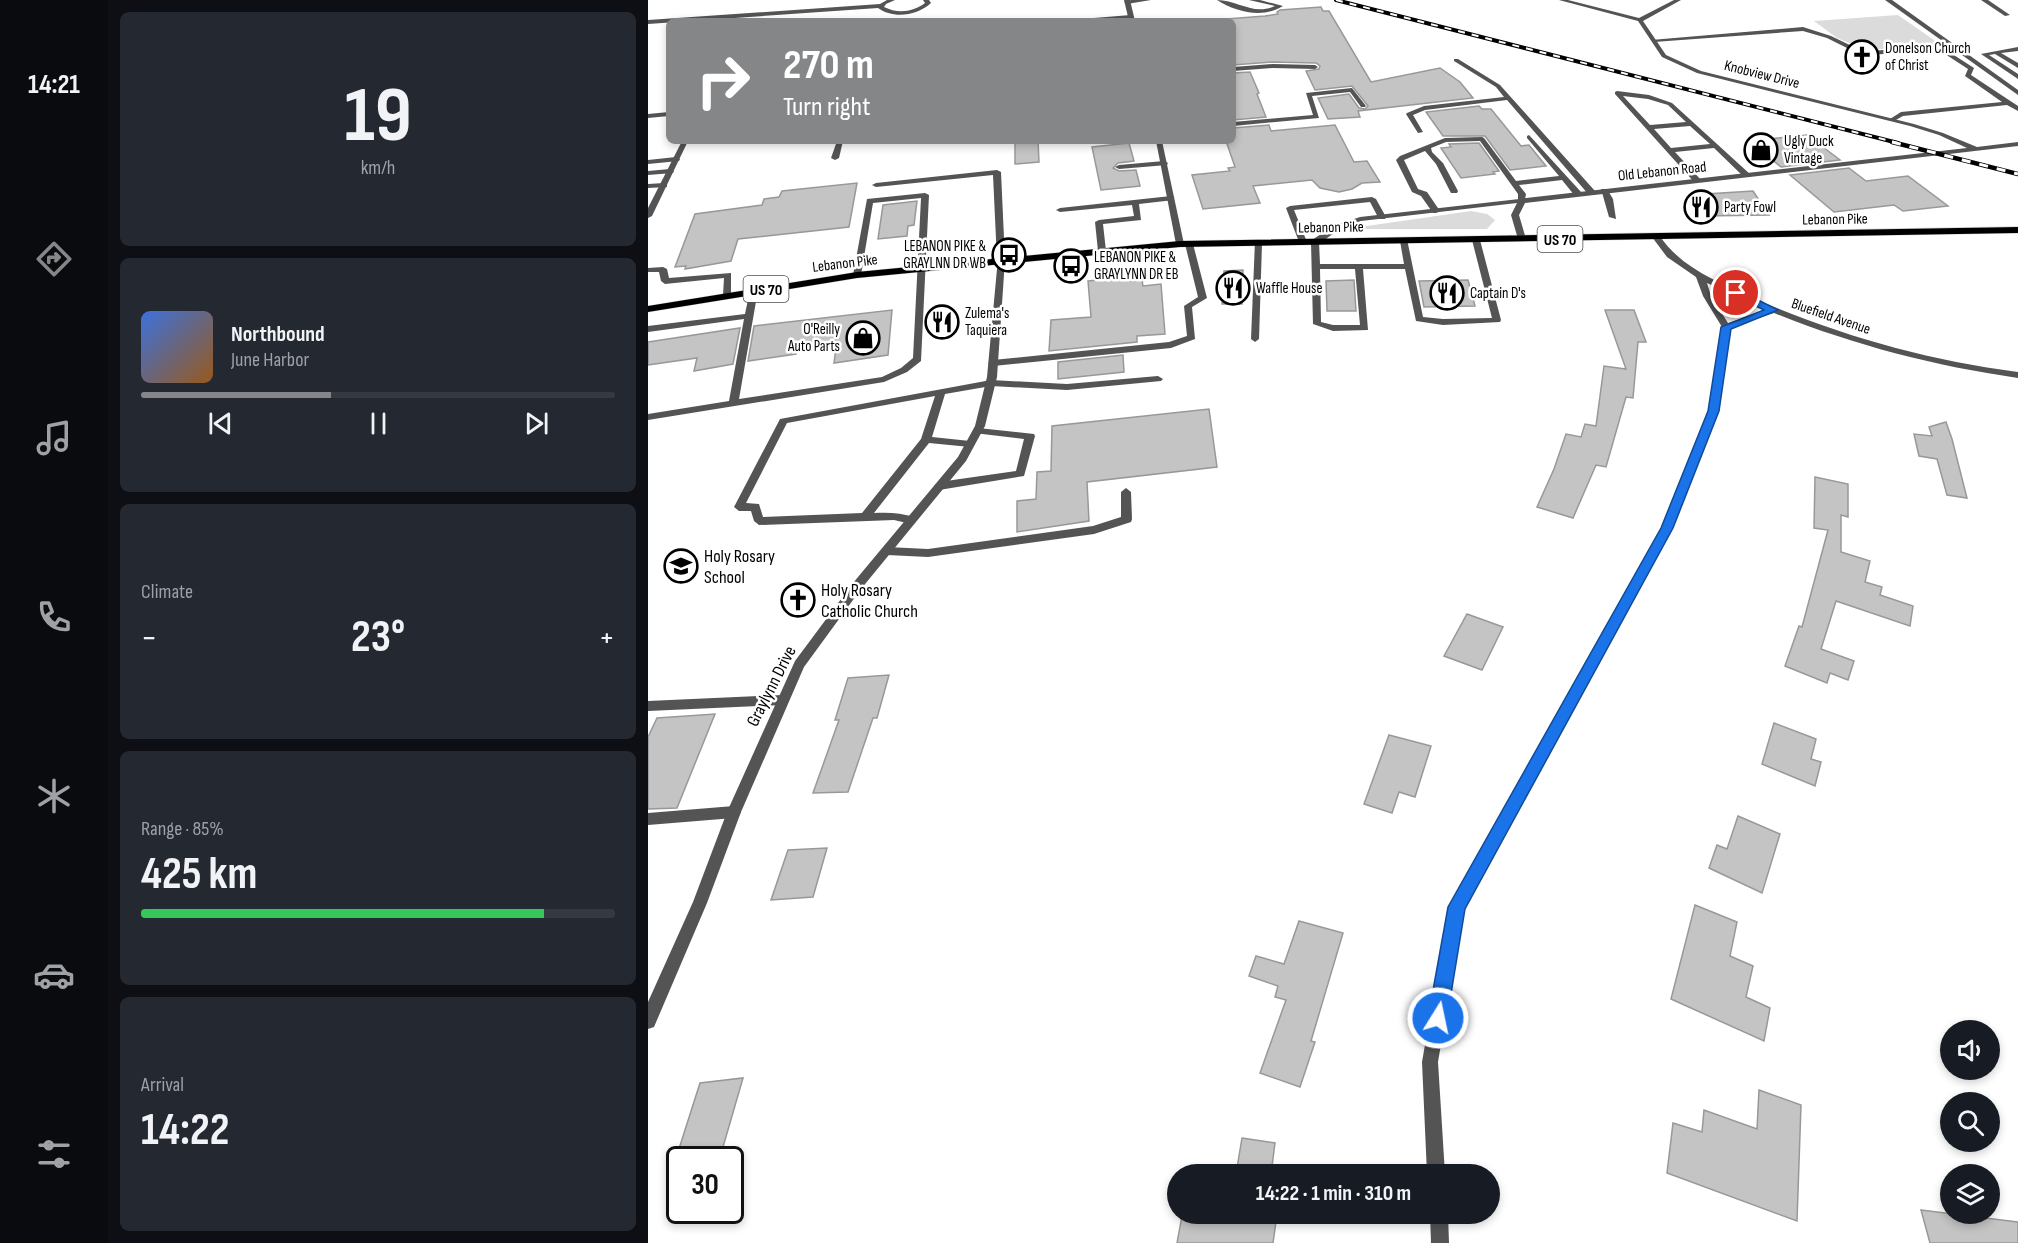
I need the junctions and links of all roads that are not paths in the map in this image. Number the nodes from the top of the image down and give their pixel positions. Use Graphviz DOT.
graph roads {
  1 [pos="892,0"];
  2 [pos="926,0"];
  3 [pos="1148,0"];
  4 [pos="1220,0"];
  5 [pos="1252,0"];
  6 [pos="1562,0"];
  7 [pos="1678,0"];
  8 [pos="1888,0"];
  9 [pos="1984,0"];
  10 [pos="1127,1"];
  11 [pos="882,6"];
  12 [pos="2007,15"];
  13 [pos="706,18"];
  14 [pos="1132,18"];
  15 [pos="1640,20"];
  16 [pos="666,21"];
  17 [pos="648,22"];
  18 [pos="1654,40"];
  19 [pos="2018,49"];
  20 [pos="1996,53"];
  21 [pos="1456,60"];
  22 [pos="2018,66"];
  23 [pos="1315,68"];
  24 [pos="1236,69"];
  25 [pos="2018,77"];
  26 [pos="2018,93"];
  27 [pos="1509,98"];
  28 [pos="2008,103"];
  29 [pos="1363,106"];
  30 [pos="2018,109"];
  31 [pos="666,114"];
  32 [pos="648,116"];
  33 [pos="1892,120"];
  34 [pos="1236,124"];
  35 [pos="1692,124"];
  36 [pos="1649,127"];
  37 [pos="1420,132"];
  38 [pos="1529,137"];
  39 [pos="684,144"];
  40 [pos="839,144"];
  41 [pos="1160,144"];
  42 [pos="2018,144"];
  43 [pos="1716,146"];
  44 [pos="1428,147"];
  45 [pos="1974,148"];
  46 [pos="1670,150"];
  47 [pos="835,158"];
  48 [pos="676,159"];
  49 [pos="648,162"];
  50 [pos="1164,163"];
  51 [pos="1119,167"];
  52 [pos="670,171"];
  53 [pos="648,173"];
  54 [pos="1748,175"];
  55 [pos="1564,178"];
  56 [pos="1698,181"];
  57 [pos="1515,183"];
  58 [pos="664,185"];
  59 [pos="876,185"];
  60 [pos="648,186"];
  61 [pos="1454,190"];
  62 [pos="1604,191"];
  63 [pos="1592,193"];
  64 [pos="1578,194"];
  65 [pos="1171,198"];
  66 [pos="1135,202"];
  67 [pos="1521,202"];
  68 [pos="1060,210"];
  69 [pos="1436,211"];
  70 [pos="648,216"];
  71 [pos="1382,217"];
  72 [pos="1613,217"];
  73 [pos="2018,230"];
  74 [pos="1656,237"];
  75 [pos="1522,239"];
  76 [pos="1476,240"];
  77 [pos="1404,241"];
  78 [pos="1303,242"];
  79 [pos="1315,242"];
  80 [pos="1258,243"];
  81 [pos="1185,244"];
  82 [pos="1102,251"];
  83 [pos="1001,260"];
  84 [pos="1359,266"];
  85 [pos="1409,266"];
  86 [pos="1316,267"];
  87 [pos="921,268"];
  88 [pos="648,270"];
  89 [pos="857,275"];
  90 [pos="1700,276"];
  91 [pos="754,290"];
  92 [pos="727,295"];
  93 [pos="648,310"];
  94 [pos="1773,310"];
  95 [pos="750,316"];
  96 [pos="1726,327"];
  97 [pos="648,329"];
  98 [pos="1255,339"];
  99 [pos="993,363"];
  100 [pos="2018,375"];
  101 [pos="1158,379"];
  102 [pos="991,383"];
  103 [pos="941,392"];
  104 [pos="733,404"];
  105 [pos="648,417"];
  106 [pos="978,431"];
  107 [pos="926,440"];
  108 [pos="970,444"];
  109 [pos="939,486"];
  110 [pos="1126,492"];
  111 [pos="865,517"];
  112 [pos="911,520"];
  113 [pos="887,551"];
  114 [pos="782,700"];
  115 [pos="648,706"];
  116 [pos="734,812"];
  117 [pos="648,819"];
  118 [pos="655,993"];
  119 [pos="648,1021"];
  120 [pos="1435,1164"];
  121 [pos="1440,1224"];
  122 [pos="1441,1242"];
  1 -- 11 [label="street"];
  2 -- 11 [label="street"];
  3 -- 10 [label="street"];
  4 -- 5 [label="street"];
  6 -- 15 [label="street"];
  7 -- 15 [label="street"];
  8 -- 26 [label="street"];
  9 -- 12 [label="street"];
  10 -- 14 [label="street"];
  11 -- 13 [label="street"];
  15 -- 18 [label="street, Knobview Drive"];
  16 -- 17 [label="street"];
  18 -- 28 [label="street"];
  18 -- 33 [label="street, Knobview Drive"];
  19 -- 20 [label="street"];
  20 -- 22 [label="street"];
  20 -- 25 [label="street"];
  21 -- 27 [label="street"];
  23 -- 24 [label="street"];
  27 -- 37 [label="street"];
  27 -- 63 [label="street"];
  28 -- 30 [label="street"];
  28 -- 33 [label="street"];
  29 -- 34 [label="street"];
  31 -- 32 [label="street"];
  33 -- 45 [label="street, Knobview Drive"];
  35 -- 36 [label="street"];
  35 -- 36 [label="street"];
  35 -- 43 [label="street"];
  36 -- 46 [label="street"];
  38 -- 55 [label="street"];
  39 -- 48 [label="street"];
  40 -- 47 [label="street"];
  41 -- 50 [label="street"];
  42 -- 45 [label="street, Old Lebanon Road"];
  43 -- 46 [label="street"];
  43 -- 54 [label="street"];
  44 -- 57 [label="street"];
  44 -- 61 [label="street"];
  44 -- 69 [label="street"];
  45 -- 54 [label="street, Old Lebanon Road"];
  46 -- 56 [label="street"];
  48 -- 49 [label="street"];
  48 -- 52 [label="street"];
  50 -- 51 [label="street"];
  50 -- 65 [label="street"];
  52 -- 53 [label="street"];
  52 -- 58 [label="street"];
  54 -- 56 [label="street, Old Lebanon Road"];
  55 -- 57 [label="street"];
  55 -- 64 [label="street"];
  56 -- 62 [label="street, Old Lebanon Road"];
  57 -- 67 [label="street"];
  58 -- 60 [label="street"];
  58 -- 70 [label="street"];
  59 -- 83 [label="street, Graylynn Drive"];
  62 -- 63 [label="street, Old Lebanon Road"];
  62 -- 72 [label="street"];
  63 -- 64 [label="street, Old Lebanon Road"];
  64 -- 67 [label="street, Old Lebanon Road"];
  65 -- 66 [label="street"];
  65 -- 81 [label="street"];
  66 -- 68 [label="street"];
  66 -- 82 [label="street"];
  67 -- 69 [label="street, Old Lebanon Road"];
  67 -- 75 [label="street"];
  69 -- 71 [label="street, Old Lebanon Road"];
  71 -- 78 [label="street"];
  71 -- 79 [label="street, Old Lebanon Road"];
  73 -- 74 [label="main road, Lebanon Pike / US 70"];
  74 -- 75 [label="main road, Lebanon Pike / US 70"];
  74 -- 90 [label="street, Bluefield Avenue"];
  75 -- 76 [label="main road, Lebanon Pike / US 70"];
  76 -- 77 [label="main road, Lebanon Pike / US 70"];
  76 -- 85 [label="street"];
  77 -- 79 [label="main road, Lebanon Pike / US 70"];
  77 -- 85 [label="street"];
  78 -- 79 [label="main road, Lebanon Pike / US 70"];
  78 -- 80 [label="main road, Lebanon Pike / US 70"];
  79 -- 86 [label="street"];
  80 -- 81 [label="main road, Lebanon Pike / US 70"];
  80 -- 98 [label="street"];
  81 -- 82 [label="main road, Lebanon Pike / US 70"];
  81 -- 99 [label="street"];
  82 -- 83 [label="main road, Lebanon Pike / US 70"];
  83 -- 87 [label="main road, Lebanon Pike / US 70"];
  83 -- 99 [label="street, Graylynn Drive"];
  84 -- 85 [label="street"];
  84 -- 86 [label="street"];
  84 -- 86 [label="street"];
  87 -- 89 [label="main road, Lebanon Pike / US 70"];
  87 -- 89 [label="street"];
  87 -- 104 [label="street"];
  88 -- 92 [label="street"];
  89 -- 91 [label="main road, Lebanon Pike / US 70"];
  90 -- 94 [label="street, Bluefield Avenue"];
  90 -- 96 [label="street"];
  91 -- 92 [label="main road, Lebanon Pike / US 70"];
  91 -- 95 [label="street"];
  92 -- 93 [label="main road, Lebanon Pike / US 70"];
  94 -- 96 [label="street"];
  94 -- 100 [label="street, Bluefield Avenue"];
  95 -- 97 [label="street"];
  95 -- 104 [label="street"];
  96 -- 120 [label="street"];
  99 -- 102 [label="street, Graylynn Drive"];
  101 -- 102 [label="street"];
  102 -- 103 [label="street"];
  102 -- 106 [label="street, Graylynn Drive"];
  103 -- 107 [label="street"];
  103 -- 111 [label="street"];
  104 -- 105 [label="street"];
  106 -- 108 [label="street, Graylynn Drive"];
  106 -- 109 [label="street"];
  107 -- 108 [label="street"];
  107 -- 111 [label="street"];
  108 -- 109 [label="street, Graylynn Drive"];
  109 -- 112 [label="street, Graylynn Drive"];
  110 -- 113 [label="street"];
  111 -- 112 [label="street"];
  112 -- 113 [label="street, Graylynn Drive"];
  113 -- 114 [label="street, Graylynn Drive"];
  114 -- 115 [label="street"];
  114 -- 116 [label="street, Graylynn Drive"];
  116 -- 117 [label="street"];
  116 -- 118 [label="street, Graylynn Drive"];
  118 -- 119 [label="street, Graylynn Drive"];
  121 -- 122 [label="street"];
}
